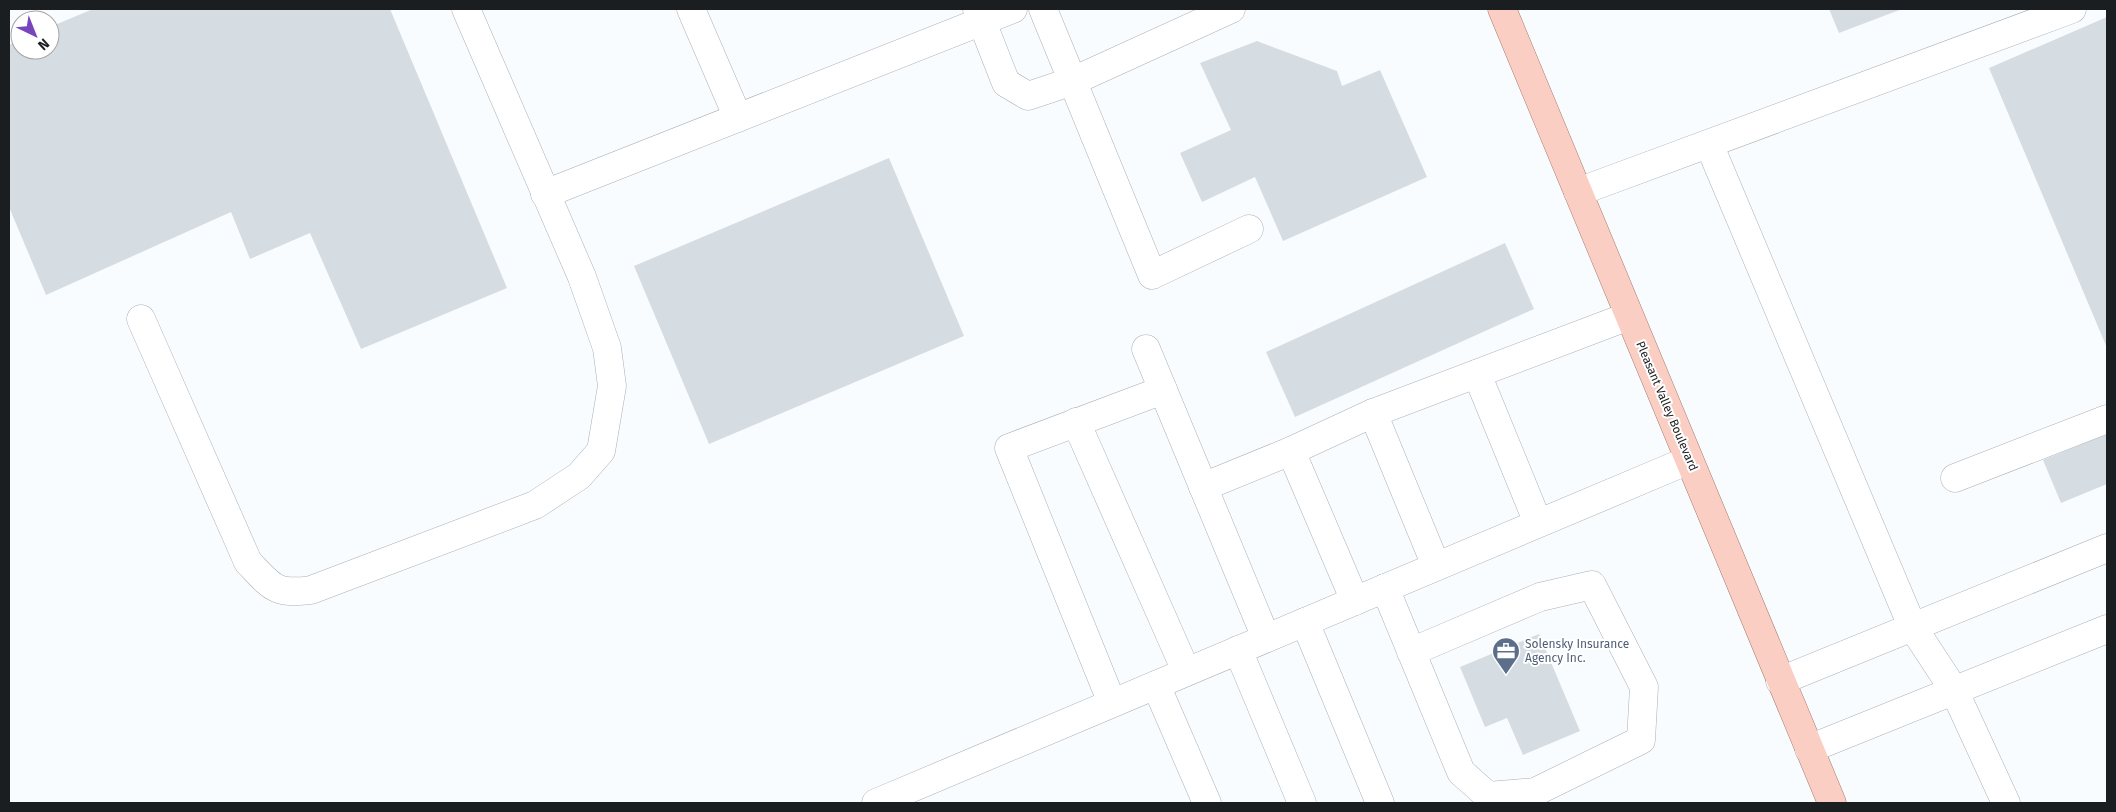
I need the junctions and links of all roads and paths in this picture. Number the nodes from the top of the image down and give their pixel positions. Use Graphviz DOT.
graph roads {
  1 [pos="466,9"];
  2 [pos="691,9"];
  3 [pos="1012,9"];
  4 [pos="1043,9"];
  5 [pos="1231,9"];
  6 [pos="1502,9"];
  7 [pos="2072,9"];
  8 [pos="979,15"];
  9 [pos="1073,81"];
  10 [pos="738,118"];
  11 [pos="1709,144"];
  12 [pos="1578,192"];
  13 [pos="544,194"];
  14 [pos="1249,229"];
  15 [pos="1629,316"];
  16 [pos="141,319"];
  17 [pos="1146,349"];
  18 [pos="1477,374"];
  19 [pos="1163,390"];
  20 [pos="1373,413"];
  21 [pos="2107,419"];
  22 [pos="1076,422"];
  23 [pos="1291,451"];
  24 [pos="1689,460"];
  25 [pos="1955,478"];
  26 [pos="1203,487"];
  27 [pos="1538,524"];
  28 [pos="2107,548"];
  29 [pos="1436,566"];
  30 [pos="1385,588"];
  31 [pos="1355,600"];
  32 [pos="1305,622"];
  33 [pos="1912,626"];
  34 [pos="2107,629"];
  35 [pos="1266,638"];
  36 [pos="1238,650"];
  37 [pos="1411,652"];
  38 [pos="1186,670"];
  39 [pos="1780,681"];
  40 [pos="1156,685"];
  41 [pos="1954,690"];
  42 [pos="1112,704"];
  43 [pos="1809,749"];
  44 [pos="876,803"];
  45 [pos="1207,803"];
  46 [pos="1302,803"];
  47 [pos="1380,803"];
  48 [pos="1832,803"];
  49 [pos="2006,803"];
  1 -- 13 [label="lane"];
  2 -- 10 [label="lane"];
  3 -- 8 [label="lane"];
  4 -- 9 [label="lane"];
  5 -- 9 [label="lane"];
  6 -- 12 [label="main road, Pleasant Valley Boulevard"];
  7 -- 11 [label="lane"];
  8 -- 9 [label="lane"];
  8 -- 10 [label="lane"];
  9 -- 14 [label="lane"];
  10 -- 13 [label="lane"];
  11 -- 12 [label="lane"];
  11 -- 33 [label="lane"];
  12 -- 15 [label="main road, Pleasant Valley Boulevard"];
  13 -- 16 [label="lane"];
  15 -- 18 [label="lane"];
  15 -- 24 [label="main road, Pleasant Valley Boulevard"];
  17 -- 19 [label="lane"];
  18 -- 20 [label="lane"];
  18 -- 27 [label="lane"];
  19 -- 22 [label="lane"];
  19 -- 26 [label="lane"];
  20 -- 23 [label="lane"];
  20 -- 29 [label="lane"];
  21 -- 25 [label="lane"];
  22 -- 38 [label="lane"];
  22 -- 42 [label="lane"];
  23 -- 26 [label="lane"];
  23 -- 31 [label="lane"];
  24 -- 27 [label="lane"];
  24 -- 39 [label="main road, Pleasant Valley Boulevard"];
  26 -- 35 [label="lane"];
  27 -- 29 [label="lane"];
  28 -- 33 [label="lane"];
  29 -- 30 [label="lane"];
  30 -- 31 [label="lane"];
  30 -- 37 [label="lane"];
  31 -- 32 [label="lane"];
  32 -- 35 [label="lane"];
  32 -- 47 [label="lane"];
  33 -- 39 [label="lane"];
  33 -- 41 [label="lane"];
  34 -- 41 [label="lane"];
  35 -- 36 [label="lane"];
  36 -- 38 [label="lane"];
  36 -- 46 [label="lane"];
  37 -- 37 [label="lane"];
  38 -- 40 [label="lane"];
  39 -- 43 [label="main road, Pleasant Valley Boulevard"];
  40 -- 42 [label="lane"];
  40 -- 45 [label="lane"];
  41 -- 43 [label="lane"];
  41 -- 49 [label="lane"];
  42 -- 44 [label="lane"];
  43 -- 48 [label="main road, Pleasant Valley Boulevard"];
}
